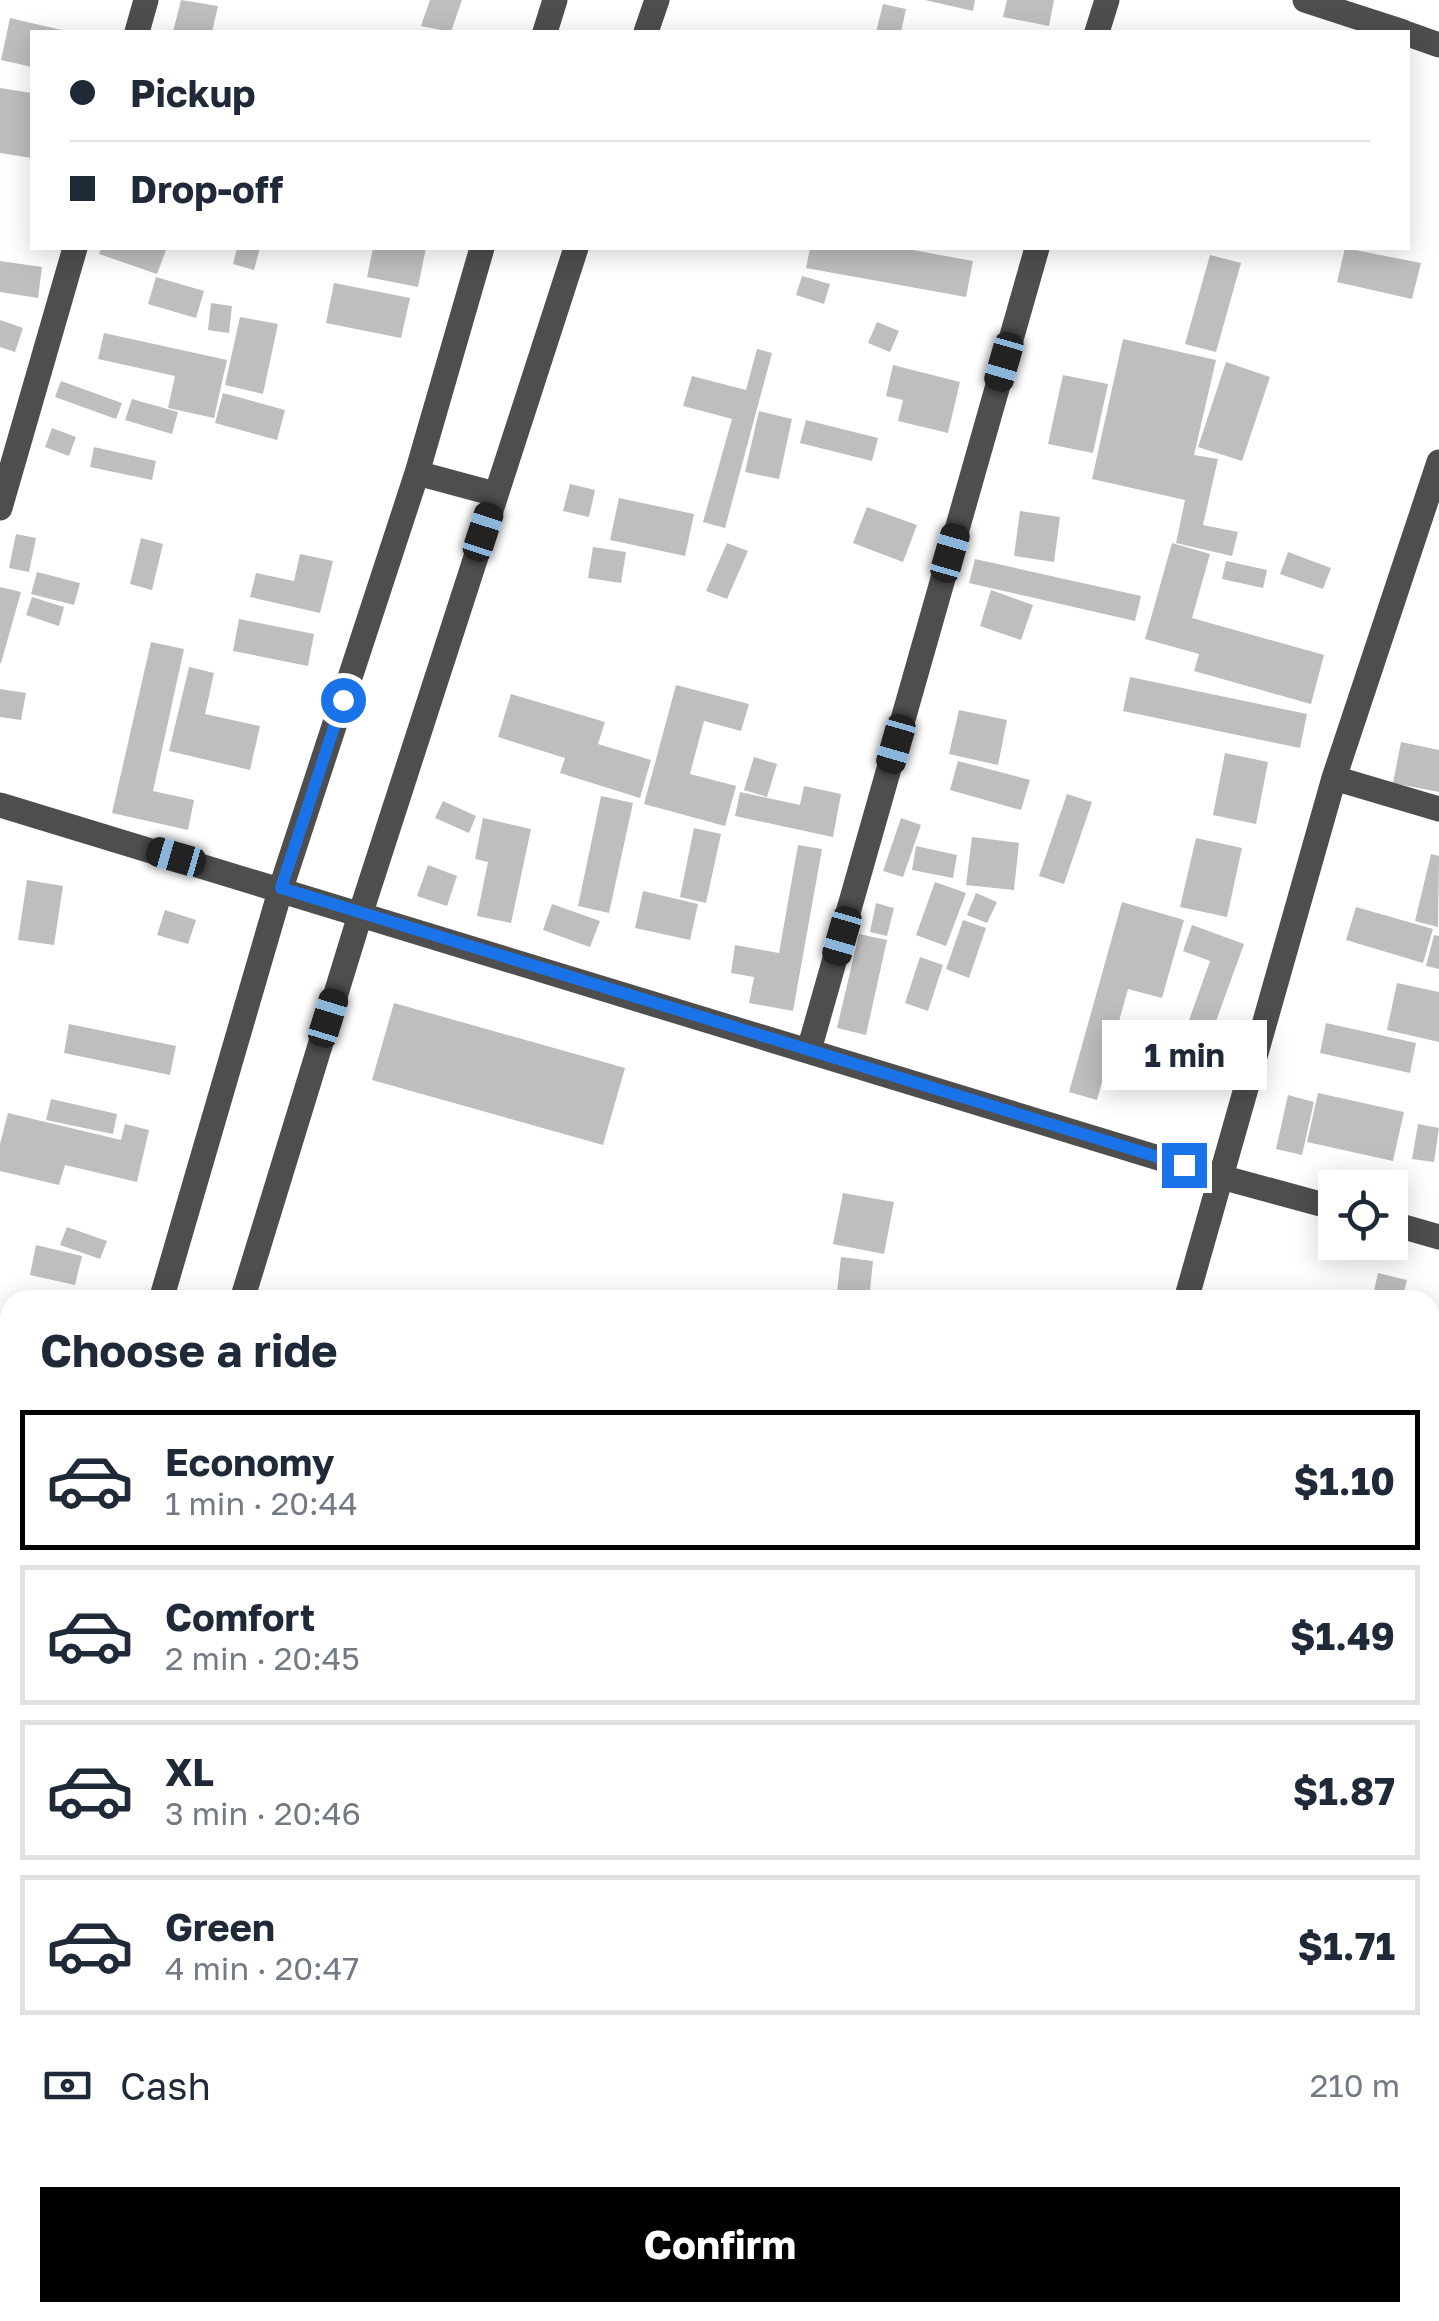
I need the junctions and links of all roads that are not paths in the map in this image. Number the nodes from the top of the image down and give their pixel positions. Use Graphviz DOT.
graph roads {
  1 [pos="146,0"];
  2 [pos="555,0"];
  3 [pos="656,0"];
  4 [pos="1107,0"];
  5 [pos="1305,0"];
  6 [pos="137,30"];
  7 [pos="546,30"];
  8 [pos="647,30"];
  9 [pos="1099,30"];
  10 [pos="1396,30"];
  11 [pos="1410,35"];
  12 [pos="1439,44"];
  13 [pos="74,250"];
  14 [pos="481,250"];
  15 [pos="575,250"];
  16 [pos="1035,250"];
  17 [pos="1439,462"];
  18 [pos="418,473"];
  19 [pos="496,494"];
  20 [pos="0,508"];
  21 [pos="1334,778"];
  22 [pos="0,805"];
  23 [pos="1439,809"];
  24 [pos="281,888"];
  25 [pos="360,912"];
  26 [pos="809,1050"];
  27 [pos="1221,1177"];
  28 [pos="1318,1203"];
  29 [pos="1408,1228"];
  30 [pos="1439,1236"];
  31 [pos="164,1290"];
  32 [pos="245,1290"];
  33 [pos="1189,1290"];
  1 -- 6 [label="street"];
  2 -- 7 [label="street"];
  3 -- 8 [label="street"];
  4 -- 9 [label="street"];
  5 -- 10 [label="street"];
  11 -- 12 [label="street"];
  13 -- 20 [label="street"];
  14 -- 18 [label="street"];
  15 -- 19 [label="street"];
  16 -- 26 [label="street"];
  17 -- 21 [label="street"];
  18 -- 19 [label="street"];
  18 -- 24 [label="street"];
  19 -- 25 [label="street"];
  21 -- 23 [label="street"];
  21 -- 27 [label="street"];
  22 -- 24 [label="street"];
  24 -- 25 [label="street"];
  24 -- 31 [label="street"];
  25 -- 26 [label="street"];
  25 -- 32 [label="street"];
  26 -- 27 [label="street"];
  27 -- 28 [label="street"];
  27 -- 33 [label="street"];
  29 -- 30 [label="street"];
}
